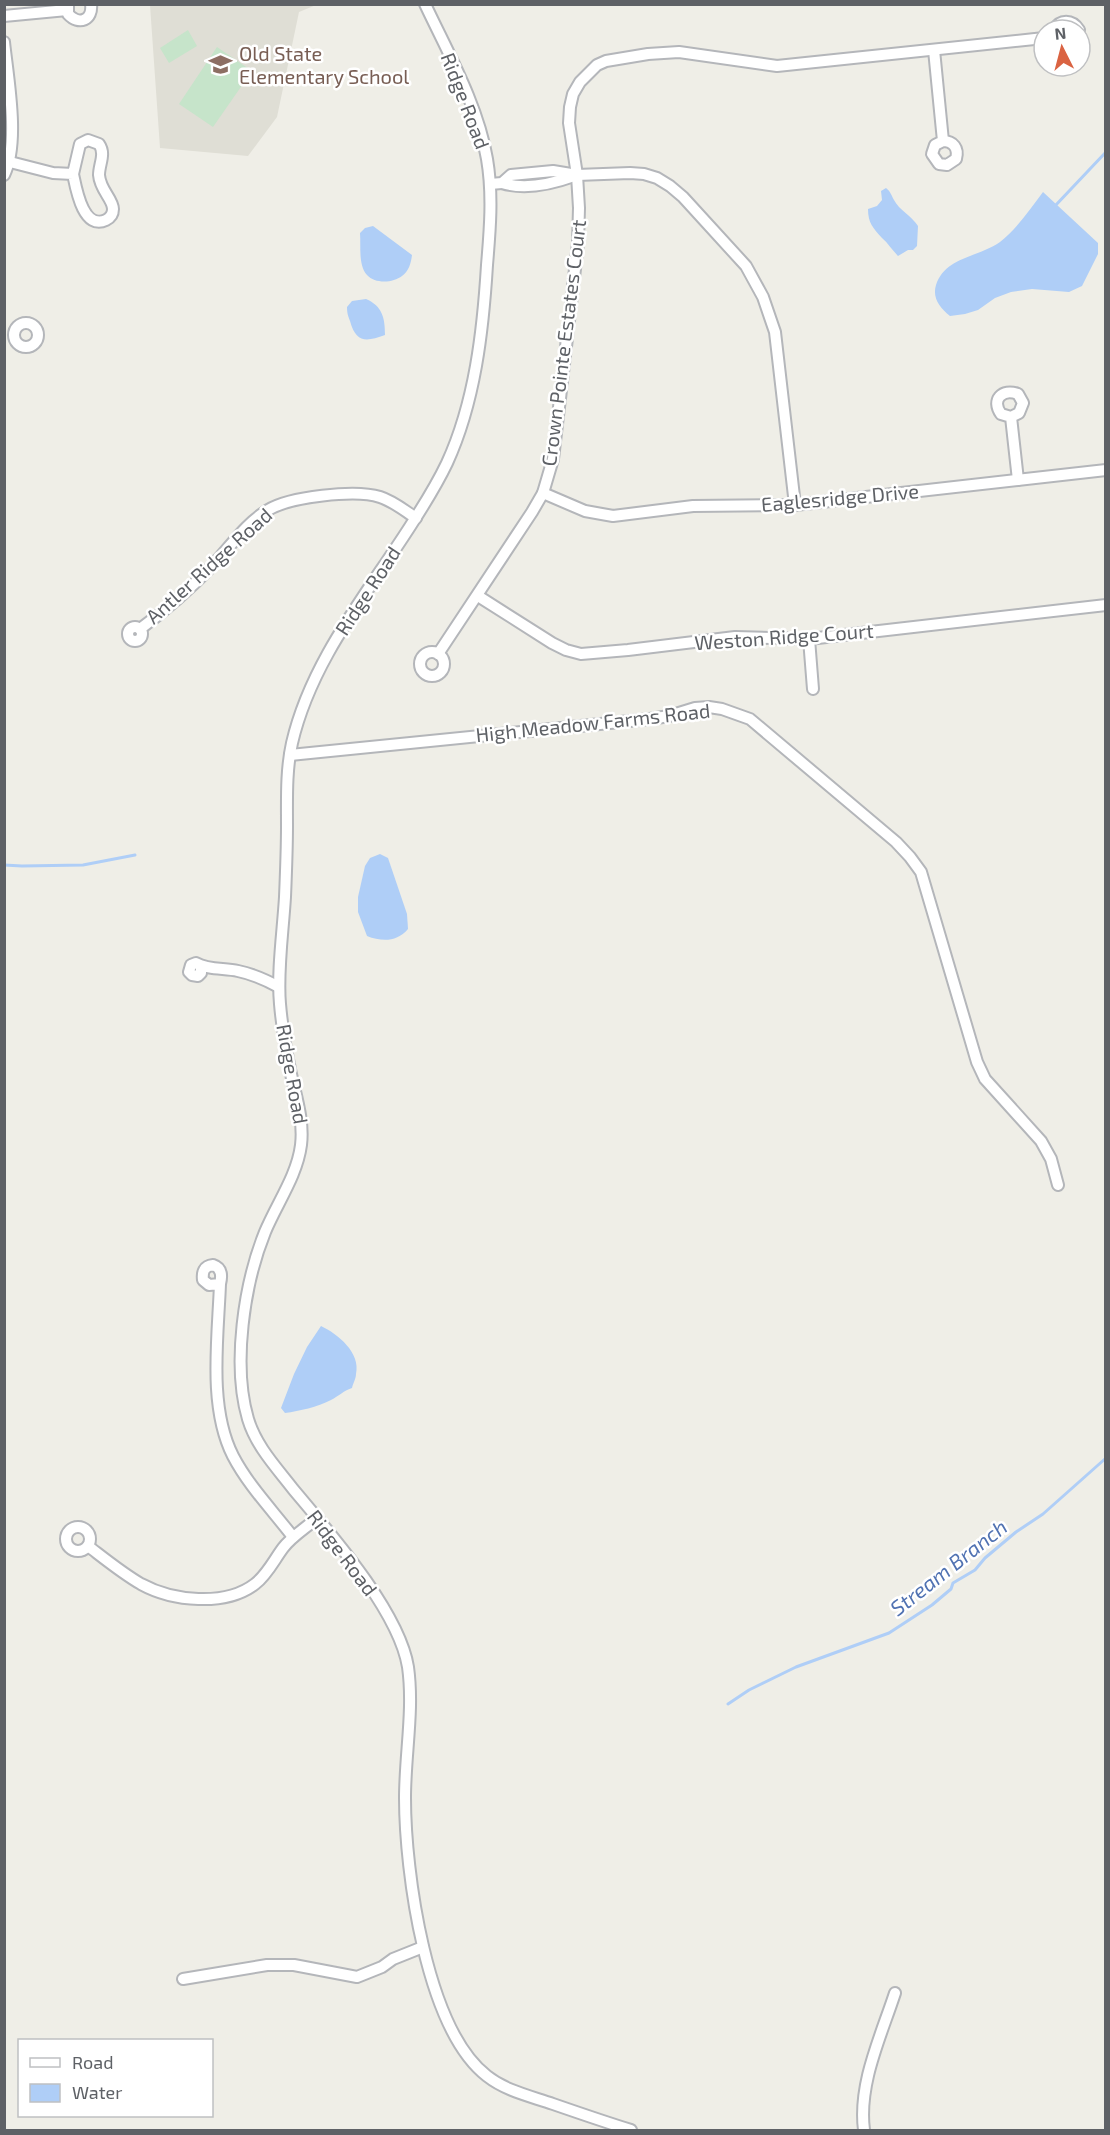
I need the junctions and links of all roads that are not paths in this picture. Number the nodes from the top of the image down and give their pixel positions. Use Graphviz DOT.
graph roads {
  1 [pos="91,4"];
  2 [pos="425,4"];
  3 [pos="68,7"];
  4 [pos="4,16"];
  5 [pos="1032,39"];
  6 [pos="4,42"];
  7 [pos="934,50"];
  8 [pos="943,141"];
  9 [pos="10,162"];
  10 [pos="73,174"];
  11 [pos="4,175"];
  12 [pos="577,175"];
  13 [pos="490,184"];
  14 [pos="4,324"];
  15 [pos="15,330"];
  16 [pos="1011,417"];
  17 [pos="1106,470"];
  18 [pos="1018,480"];
  19 [pos="543,493"];
  20 [pos="795,506"];
  21 [pos="416,518"];
  22 [pos="478,596"];
  23 [pos="1106,605"];
  24 [pos="140,629"];
  25 [pos="809,639"];
  26 [pos="438,654"];
  27 [pos="813,689"];
  28 [pos="290,755"];
  29 [pos="201,967"];
  30 [pos="279,987"];
  31 [pos="1058,1185"];
  32 [pos="220,1284"];
  33 [pos="317,1518"];
  34 [pos="293,1537"];
  35 [pos="88,1546"];
  36 [pos="423,1947"];
  37 [pos="183,1979"];
  38 [pos="895,1993"];
  39 [pos="632,2130"];
  40 [pos="864,2130"];
  1 -- 3 [label="street"];
  2 -- 13 [label="street, Ridge Road"];
  3 -- 4 [label="street"];
  5 -- 7 [label="street, Crown Pointe Estates Court"];
  6 -- 9 [label="street"];
  7 -- 8 [label="street"];
  7 -- 12 [label="street, Crown Pointe Estates Court"];
  9 -- 10 [label="street"];
  9 -- 11 [label="street"];
  10 -- 10 [label="street"];
  12 -- 13 [label="street"];
  12 -- 19 [label="street, Crown Pointe Estates Court"];
  12 -- 20 [label="street"];
  13 -- 21 [label="street, Ridge Road"];
  14 -- 15 [label="street"];
  16 -- 18 [label="street"];
  17 -- 18 [label="street, Eaglesridge Drive"];
  18 -- 20 [label="street, Eaglesridge Drive"];
  19 -- 20 [label="street, Eaglesridge Drive"];
  19 -- 22 [label="street, Crown Pointe Estates Court"];
  21 -- 24 [label="street, Antler Ridge Road"];
  21 -- 28 [label="street, Ridge Road"];
  22 -- 25 [label="street, Weston Ridge Court"];
  22 -- 26 [label="street, Crown Pointe Estates Court"];
  23 -- 25 [label="street, Weston Ridge Court"];
  25 -- 27 [label="street"];
  28 -- 30 [label="street, Ridge Road"];
  28 -- 31 [label="street, High Meadow Farms Road"];
  29 -- 30 [label="street"];
  30 -- 33 [label="street, Ridge Road"];
  32 -- 34 [label="street"];
  33 -- 34 [label="street"];
  33 -- 36 [label="street, Ridge Road"];
  34 -- 35 [label="street"];
  36 -- 37 [label="street"];
  36 -- 39 [label="street, Ridge Road"];
  38 -- 40 [label="street"];
}
